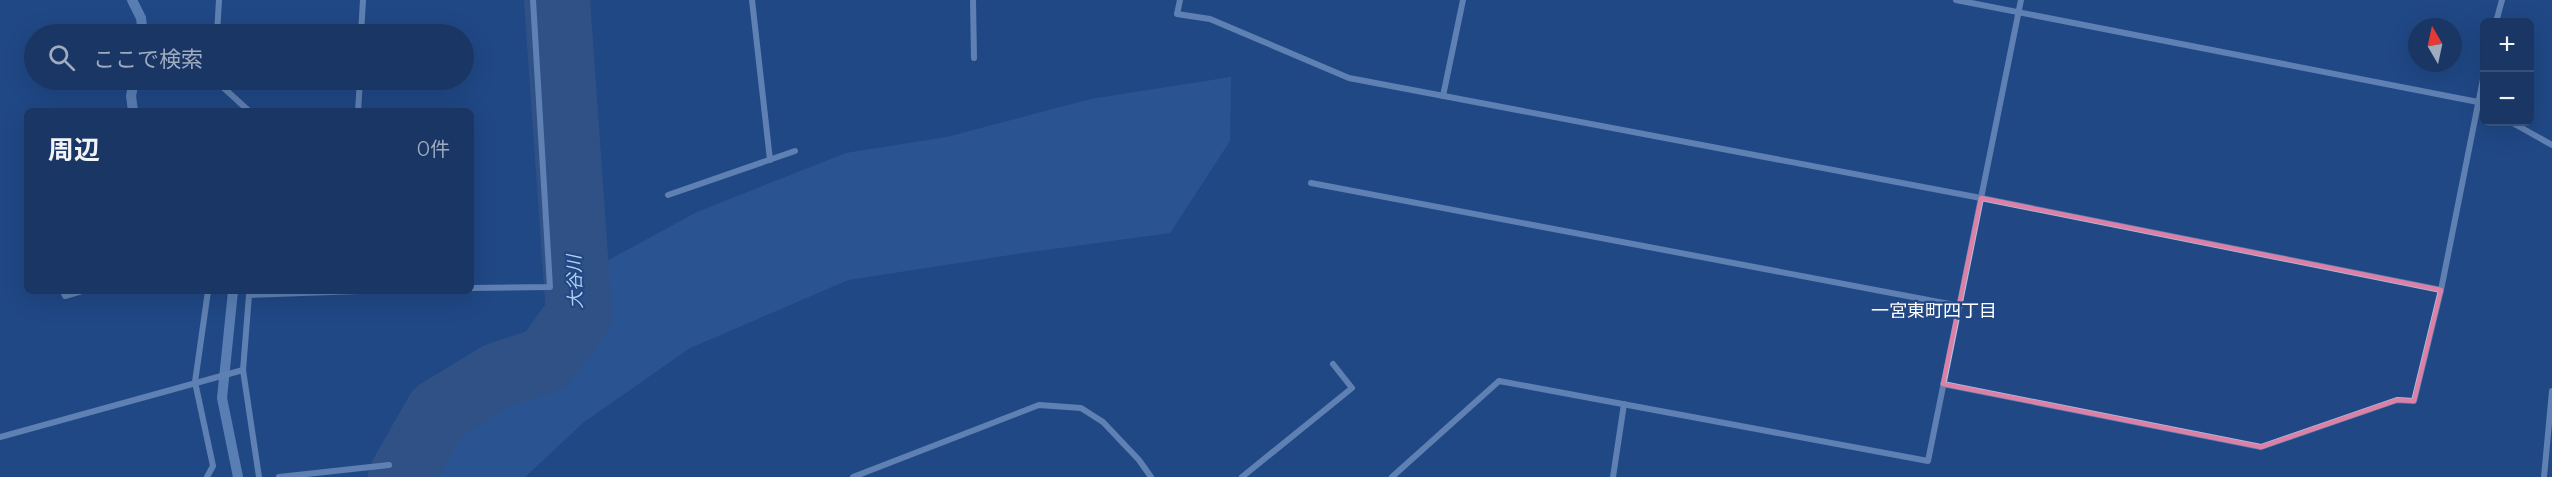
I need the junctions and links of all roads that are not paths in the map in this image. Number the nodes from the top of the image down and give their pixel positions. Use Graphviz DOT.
graph roads {
  1 [pos="219,0"];
  2 [pos="363,0"];
  3 [pos="533,0"];
  4 [pos="752,0"];
  5 [pos="974,0"];
  6 [pos="1180,0"];
  7 [pos="1463,0"];
  8 [pos="1956,0"];
  9 [pos="2021,0"];
  10 [pos="2502,0"];
  11 [pos="2019,12"];
  12 [pos="2497,18"];
  13 [pos="218,24"];
  14 [pos="362,24"];
  15 [pos="974,58"];
  16 [pos="227,90"];
  17 [pos="359,90"];
  18 [pos="1443,96"];
  19 [pos="2480,104"];
  20 [pos="246,108"];
  21 [pos="358,108"];
  22 [pos="2480,109"];
  23 [pos="2518,126"];
  24 [pos="2552,145"];
  25 [pos="795,151"];
  26 [pos="770,160"];
  27 [pos="1311,183"];
  28 [pos="668,195"];
  29 [pos="1981,198"];
  30 [pos="474,288"];
  31 [pos="2441,290"];
  32 [pos="208,294"];
  33 [pos="276,294"];
  34 [pos="1960,306"];
  35 [pos="1333,364"];
  36 [pos="243,370"];
  37 [pos="195,382"];
  38 [pos="1943,384"];
  39 [pos="2552,391"];
  40 [pos="1624,404"];
  41 [pos="0,437"];
  42 [pos="389,465"];
  43 [pos="207,477"];
  44 [pos="259,477"];
  45 [pos="279,477"];
  46 [pos="853,477"];
  47 [pos="1151,477"];
  48 [pos="1242,477"];
  49 [pos="1392,477"];
  50 [pos="1612,477"];
  51 [pos="2544,477"];
  1 -- 13 [label="street"];
  2 -- 14 [label="street"];
  3 -- 30 [label="street"];
  4 -- 26 [label="street"];
  5 -- 15 [label="street"];
  6 -- 18 [label="street"];
  7 -- 18 [label="street"];
  8 -- 11 [label="street"];
  9 -- 11 [label="street"];
  10 -- 12 [label="street"];
  11 -- 19 [label="street"];
  11 -- 29 [label="street"];
  16 -- 20 [label="street"];
  17 -- 21 [label="street"];
  18 -- 29 [label="street"];
  22 -- 31 [label="street"];
  23 -- 24 [label="street"];
  25 -- 26 [label="street"];
  26 -- 28 [label="street"];
  27 -- 34 [label="street"];
  29 -- 31 [label="street"];
  29 -- 34 [label="street"];
  31 -- 38 [label="street"];
  32 -- 37 [label="street"];
  33 -- 36 [label="street"];
  34 -- 38 [label="street"];
  35 -- 48 [label="street"];
  36 -- 37 [label="street"];
  36 -- 44 [label="street"];
  37 -- 41 [label="street"];
  37 -- 43 [label="street"];
  38 -- 40 [label="street"];
  39 -- 51 [label="street"];
  40 -- 49 [label="street"];
  40 -- 50 [label="street"];
  42 -- 45 [label="street"];
  46 -- 47 [label="street"];
}
